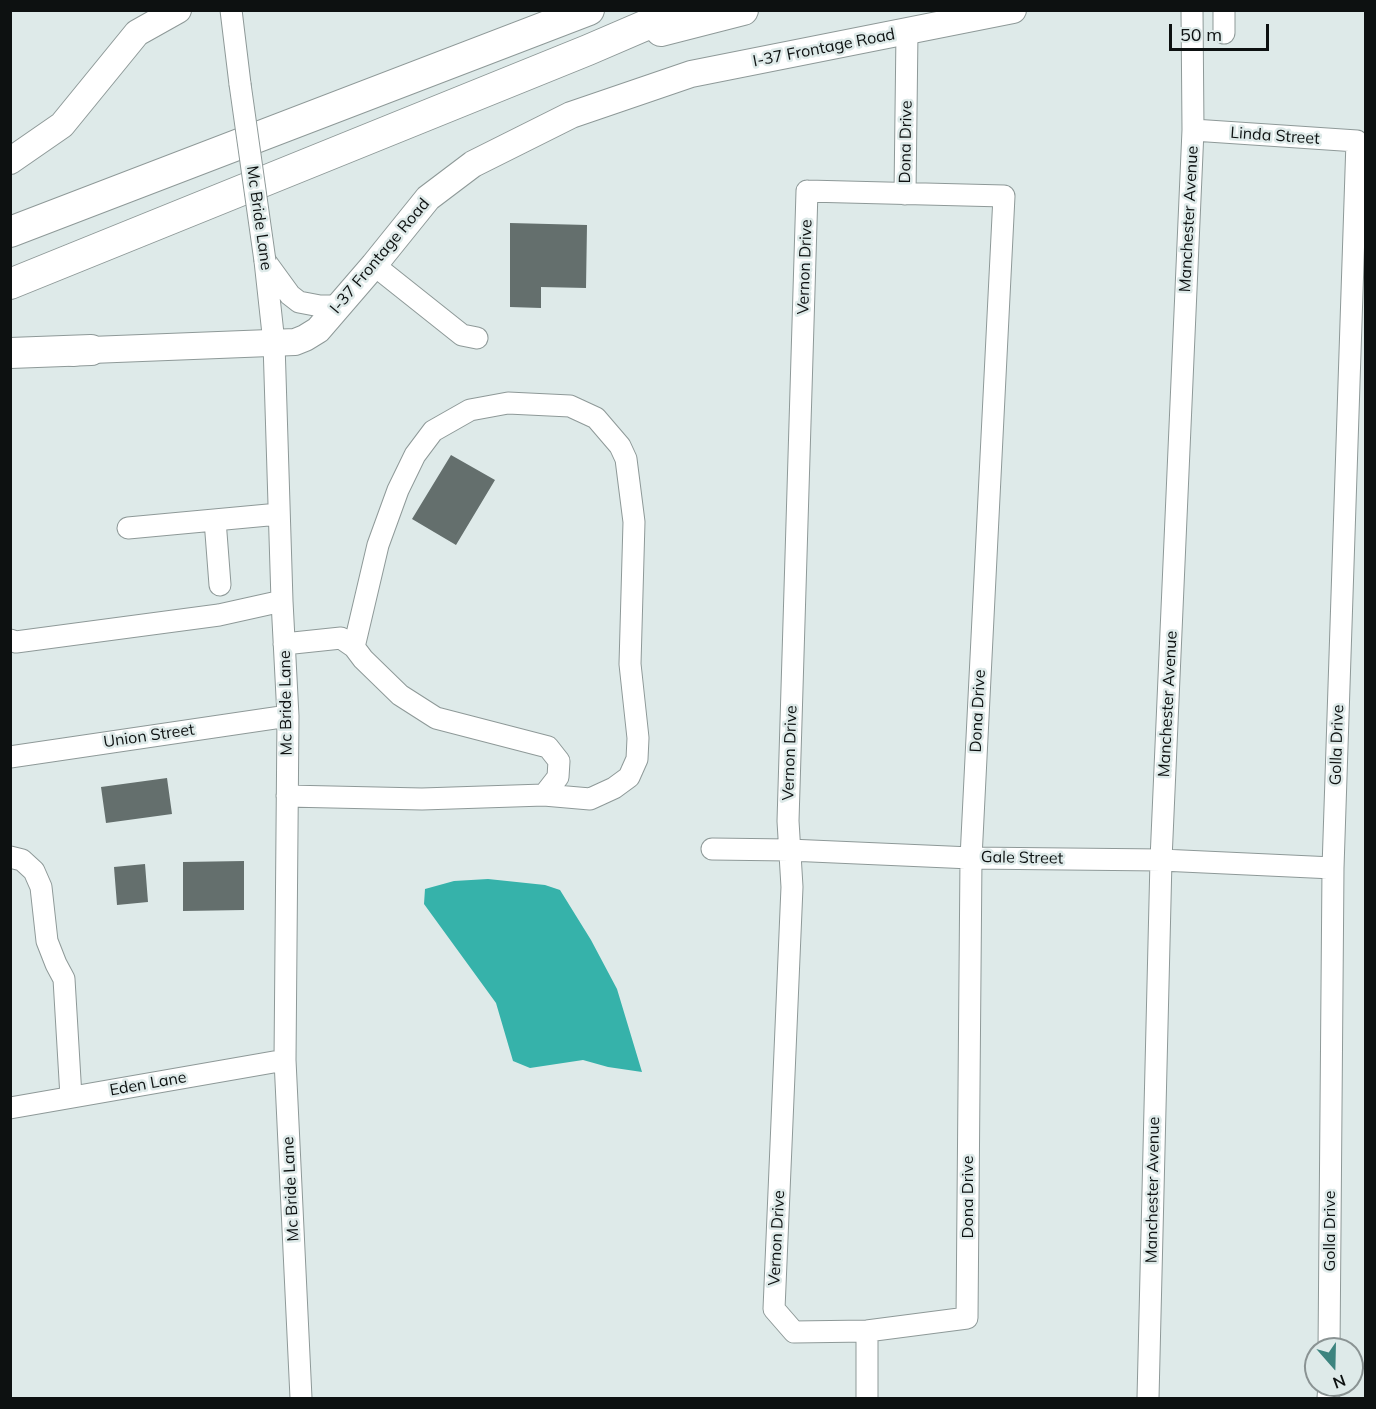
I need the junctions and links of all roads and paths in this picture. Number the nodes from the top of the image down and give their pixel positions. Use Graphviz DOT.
graph roads {
  1 [pos="178,10"];
  2 [pos="231,10"];
  3 [pos="681,10"];
  4 [pos="743,10"];
  5 [pos="1013,10"];
  6 [pos="1192,10"];
  7 [pos="1224,10"];
  8 [pos="583,12"];
  9 [pos="907,32"];
  10 [pos="1224,33"];
  11 [pos="588,50"];
  12 [pos="1193,130"];
  13 [pos="1357,141"];
  14 [pos="10,161"];
  15 [pos="905,194"];
  16 [pos="10,232"];
  17 [pos="265,261"];
  18 [pos="374,265"];
  19 [pos="10,284"];
  20 [pos="339,306"];
  21 [pos="477,338"];
  22 [pos="274,343"];
  23 [pos="91,350"];
  24 [pos="10,353"];
  25 [pos="10,366"];
  26 [pos="279,514"];
  27 [pos="215,520"];
  28 [pos="128,528"];
  29 [pos="220,585"];
  30 [pos="282,601"];
  31 [pos="10,640"];
  32 [pos="284,644"];
  33 [pos="354,647"];
  34 [pos="288,716"];
  35 [pos="10,757"];
  36 [pos="544,795"];
  37 [pos="287,796"];
  38 [pos="712,849"];
  39 [pos="789,850"];
  40 [pos="10,857"];
  41 [pos="971,858"];
  42 [pos="1161,860"];
  43 [pos="1333,868"];
  44 [pos="285,1060"];
  45 [pos="71,1097"];
  46 [pos="10,1108"];
  47 [pos="867,1331"];
  48 [pos="1329,1337"];
  49 [pos="301,1398"];
  50 [pos="867,1398"];
  51 [pos="1148,1398"];
  1 -- 14 [label="main road"];
  2 -- 17 [label="street, Mc Bride Lane, bridge"];
  3 -- 11 [label="highway"];
  4 -- 11 [label="highway"];
  5 -- 9 [label="main road, I-37 Frontage Road"];
  6 -- 12 [label="street, Manchester Avenue"];
  7 -- 10 [label="street"];
  8 -- 16 [label="highway"];
  9 -- 15 [label="street, Dona Drive"];
  9 -- 18 [label="main road, I-37 Frontage Road"];
  11 -- 19 [label="highway"];
  12 -- 13 [label="street, Linda Street"];
  12 -- 42 [label="street, Manchester Avenue"];
  13 -- 43 [label="street, Golla Drive"];
  15 -- 39 [label="street, Vernon Drive"];
  15 -- 41 [label="street, Dona Drive"];
  17 -- 20 [label="street"];
  17 -- 22 [label="street, Mc Bride Lane"];
  18 -- 20 [label="main road, I-37 Frontage Road"];
  18 -- 21 [label="street"];
  20 -- 22 [label="main road, I-37 Frontage Road"];
  22 -- 23 [label="main road, I-37 Frontage Road"];
  22 -- 26 [label="street, Mc Bride Lane"];
  23 -- 24 [label="highway"];
  23 -- 25 [label="main road, I-37 Frontage Road"];
  26 -- 27 [label="street"];
  26 -- 30 [label="street, Mc Bride Lane"];
  27 -- 28 [label="street"];
  27 -- 29 [label="street"];
  30 -- 31 [label="street"];
  30 -- 32 [label="street, Mc Bride Lane"];
  32 -- 33 [label="street"];
  32 -- 34 [label="street, Mc Bride Lane"];
  33 -- 36 [label="street"];
  33 -- 36 [label="street"];
  34 -- 35 [label="street, Union Street"];
  34 -- 37 [label="street, Mc Bride Lane"];
  36 -- 37 [label="street"];
  37 -- 44 [label="street, Mc Bride Lane"];
  38 -- 39 [label="street, Gale Street"];
  39 -- 41 [label="street, Gale Street"];
  39 -- 47 [label="street, Vernon Drive"];
  40 -- 45 [label="street"];
  41 -- 42 [label="street, Gale Street"];
  41 -- 47 [label="street, Dona Drive"];
  42 -- 43 [label="street, Gale Street"];
  42 -- 51 [label="street, Manchester Avenue"];
  43 -- 48 [label="street, Golla Drive"];
  44 -- 45 [label="street, Eden Lane"];
  44 -- 49 [label="street, Mc Bride Lane"];
  45 -- 46 [label="street, Eden Lane"];
  47 -- 50 [label="street"];
}
